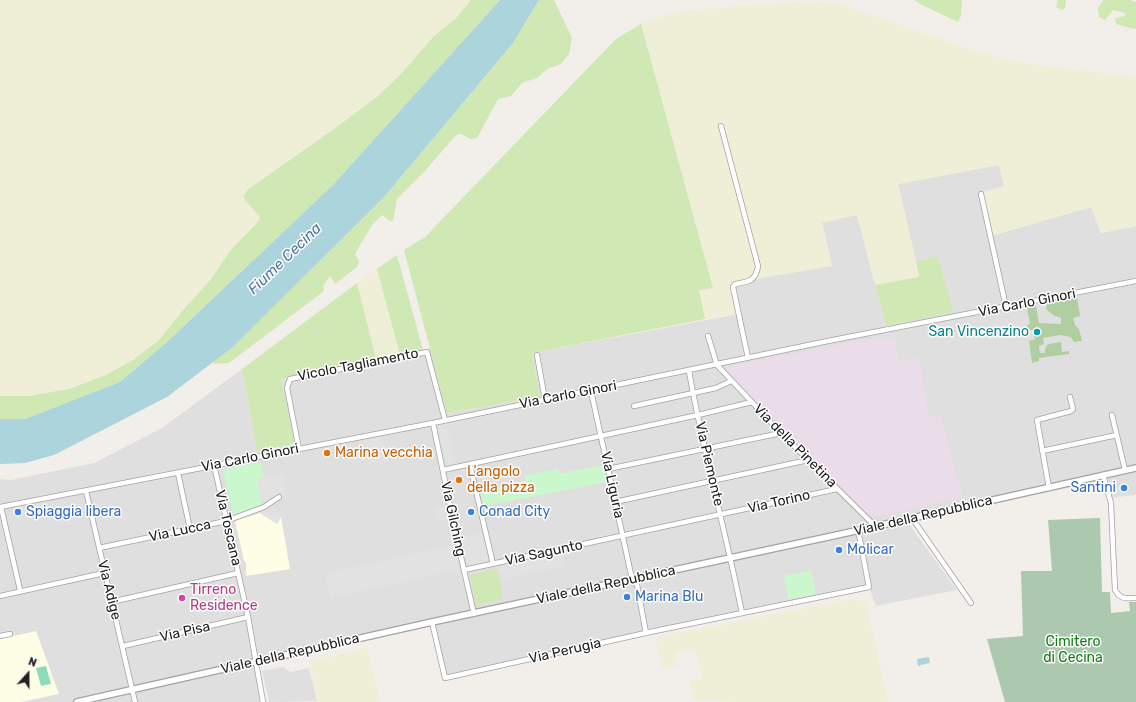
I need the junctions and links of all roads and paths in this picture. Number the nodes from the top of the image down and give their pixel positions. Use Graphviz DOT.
graph roads {
  1 [pos="721,126"];
  2 [pos="981,194"];
  3 [pos="1136,281"];
  4 [pos="1006,307"];
  5 [pos="708,336"];
  6 [pos="537,354"];
  7 [pos="748,358"];
  8 [pos="717,365"];
  9 [pos="689,371"];
  10 [pos="731,381"];
  11 [pos="591,391"];
  12 [pos="693,394"];
  13 [pos="1070,397"];
  14 [pos="545,400"];
  15 [pos="752,402"];
  16 [pos="634,406"];
  17 [pos="698,415"];
  18 [pos="1112,415"];
  19 [pos="445,420"];
  20 [pos="433,423"];
  21 [pos="781,433"];
  22 [pos="601,435"];
  23 [pos="1117,435"];
  24 [pos="705,448"];
  25 [pos="299,449"];
  26 [pos="1042,451"];
  27 [pos="808,460"];
  28 [pos="214,465"];
  29 [pos="470,465"];
  30 [pos="1136,468"];
  31 [pos="608,469"];
  32 [pos="443,470"];
  33 [pos="1125,470"];
  34 [pos="178,473"];
  35 [pos="1103,475"];
  36 [pos="712,480"];
  37 [pos="1049,488"];
  38 [pos="837,489"];
  39 [pos="86,490"];
  40 [pos="279,496"];
  41 [pos="615,502"];
  42 [pos="0,507"];
  43 [pos="720,515"];
  44 [pos="912,518"];
  45 [pos="226,521"];
  46 [pos="875,526"];
  47 [pos="190,529"];
  48 [pos="857,530"];
  49 [pos="623,536"];
  50 [pos="99,548"];
  51 [pos="730,557"];
  52 [pos="493,564"];
  53 [pos="464,570"];
  54 [pos="104,573"];
  55 [pos="238,573"];
  56 [pos="632,579"];
  57 [pos="20,590"];
  58 [pos="0,596"];
  59 [pos="1136,598"];
  60 [pos="111,602"];
  61 [pos="971,604"];
  62 [pos="742,613"];
  63 [pos="474,614"];
  64 [pos="248,618"];
  65 [pos="432,622"];
  66 [pos="646,633"];
  67 [pos="10,634"];
  68 [pos="0,636"];
  69 [pos="123,646"];
  70 [pos="256,662"];
  71 [pos="132,690"];
  72 [pos="77,702"];
  73 [pos="135,702"];
  74 [pos="263,702"];
  1 -- 7 [label="street"];
  2 -- 4 [label="street"];
  3 -- 4 [label="street, Via Carlo Ginori"];
  4 -- 7 [label="street, Via Carlo Ginori"];
  5 -- 8 [label="street"];
  6 -- 14 [label="street"];
  7 -- 8 [label="street, Via Carlo Ginori"];
  8 -- 9 [label="street, Via Carlo Ginori"];
  8 -- 10 [label="street, Via della Pinetina"];
  9 -- 11 [label="street, Via Carlo Ginori"];
  9 -- 12 [label="street, Via Piemonte"];
  10 -- 12 [label="street"];
  10 -- 15 [label="street, Via della Pinetina"];
  11 -- 14 [label="street, Via Carlo Ginori"];
  11 -- 22 [label="street, Via Liguria"];
  12 -- 16 [label="street"];
  12 -- 17 [label="street, Via Piemonte"];
  13 -- 26 [label="street"];
  14 -- 19 [label="street, Via Carlo Ginori"];
  15 -- 17 [label="street"];
  15 -- 21 [label="street, Via della Pinetina"];
  17 -- 22 [label="street"];
  17 -- 24 [label="street, Via Piemonte"];
  18 -- 23 [label="street"];
  19 -- 20 [label="street, Via Carlo Ginori"];
  19 -- 25 [label="street, Vicolo Tagliamento"];
  20 -- 25 [label="street, Via Carlo Ginori"];
  20 -- 32 [label="street, Via Gilching"];
  21 -- 24 [label="street"];
  21 -- 27 [label="street, Via della Pinetina"];
  22 -- 29 [label="street"];
  22 -- 31 [label="street, Via Liguria"];
  23 -- 26 [label="street"];
  23 -- 33 [label="street"];
  24 -- 31 [label="street"];
  24 -- 36 [label="street, Via Piemonte"];
  25 -- 28 [label="street, Via Carlo Ginori"];
  26 -- 37 [label="street"];
  27 -- 36 [label="street"];
  27 -- 38 [label="street, Via della Pinetina"];
  28 -- 34 [label="street, Via Carlo Ginori"];
  28 -- 45 [label="street, Via Toscana"];
  29 -- 32 [label="street"];
  29 -- 52 [label="street"];
  30 -- 33 [label="street, Viale della Repubblica"];
  31 -- 41 [label="street, Via Liguria"];
  32 -- 53 [label="street, Via Gilching"];
  33 -- 35 [label="street, Viale della Repubblica"];
  34 -- 39 [label="street, Via Carlo Ginori"];
  34 -- 47 [label="street"];
  35 -- 37 [label="street, Viale della Repubblica"];
  35 -- 59 [label="street"];
  36 -- 41 [label="street"];
  36 -- 43 [label="street, Via Piemonte"];
  37 -- 44 [label="street, Viale della Repubblica"];
  38 -- 43 [label="street, Via Torino"];
  38 -- 46 [label="street, Via della Pinetina"];
  39 -- 42 [label="street, Via Carlo Ginori"];
  39 -- 50 [label="street, Via Adige"];
  40 -- 45 [label="street, Via Lucca"];
  41 -- 49 [label="street, Via Liguria"];
  42 -- 57 [label="street"];
  43 -- 49 [label="street, Via Torino"];
  43 -- 51 [label="street, Via Piemonte"];
  44 -- 46 [label="street, Viale della Repubblica"];
  44 -- 61 [label="street"];
  45 -- 47 [label="street, Via Lucca"];
  45 -- 55 [label="street, Via Toscana"];
  46 -- 48 [label="street, Viale della Repubblica"];
  47 -- 50 [label="street, Via Lucca"];
  48 -- 51 [label="street, Viale della Repubblica"];
  48 -- 62 [label="street, Via Perugia"];
  49 -- 52 [label="street, Via Sagunto"];
  49 -- 56 [label="street, Via Liguria"];
  50 -- 54 [label="street, Via Adige"];
  51 -- 56 [label="street, Viale della Repubblica"];
  51 -- 62 [label="street, Via Piemonte"];
  52 -- 53 [label="street, Via Sagunto"];
  53 -- 63 [label="street, Via Gilching"];
  54 -- 57 [label="street"];
  54 -- 60 [label="street, Via Adige"];
  55 -- 60 [label="street"];
  55 -- 64 [label="street, Via Toscana"];
  56 -- 63 [label="street, Viale della Repubblica"];
  56 -- 66 [label="street, Via Liguria"];
  57 -- 58 [label="street"];
  60 -- 69 [label="street, Via Adige"];
  62 -- 66 [label="street, Via Perugia"];
  63 -- 65 [label="street, Viale della Repubblica"];
  64 -- 69 [label="street, Via Pisa"];
  64 -- 70 [label="street, Via Toscana"];
  65 -- 66 [label="street, Via Perugia"];
  65 -- 70 [label="street, Viale della Repubblica"];
  67 -- 68 [label="street"];
  69 -- 71 [label="street, Via Adige"];
  70 -- 71 [label="street, Viale della Repubblica"];
  70 -- 74 [label="street, Via Toscana"];
  71 -- 72 [label="street, Viale della Repubblica"];
  71 -- 73 [label="street, Via Adige"];
}
